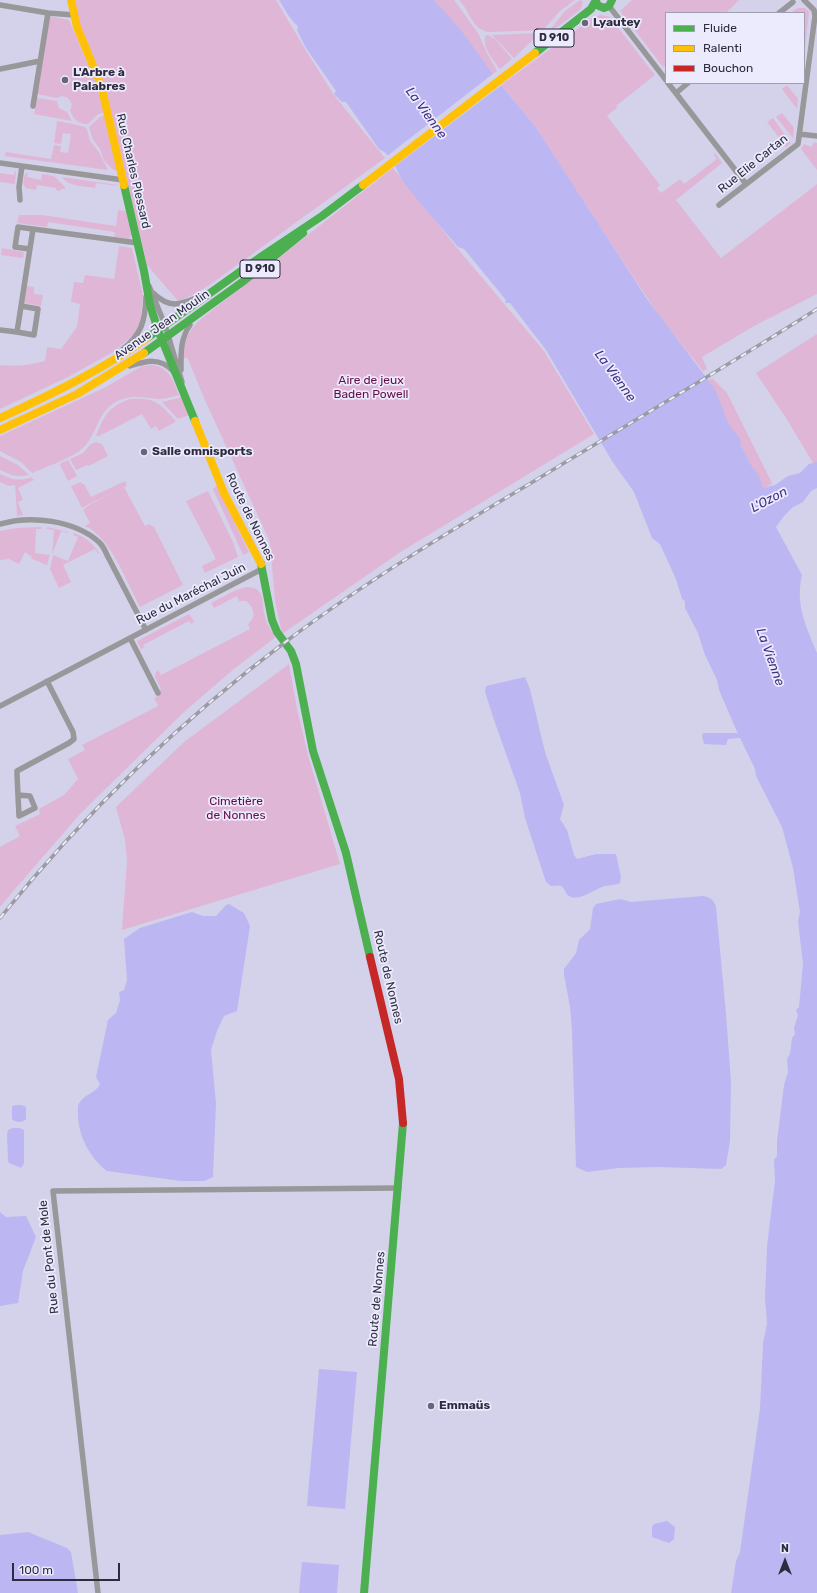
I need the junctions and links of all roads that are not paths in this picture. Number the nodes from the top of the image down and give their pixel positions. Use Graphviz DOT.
graph roads {
  1 [pos="71,0"];
  2 [pos="804,0"];
  3 [pos="792,1"];
  4 [pos="606,2"];
  5 [pos="0,5"];
  6 [pos="781,12"];
  7 [pos="48,13"];
  8 [pos="74,15"];
  9 [pos="40,61"];
  10 [pos="0,70"];
  11 [pos="665,79"];
  12 [pos="669,84"];
  13 [pos="687,84"];
  14 [pos="676,93"];
  15 [pos="33,106"];
  16 [pos="799,134"];
  17 [pos="817,136"];
  18 [pos="0,163"];
  19 [pos="22,166"];
  20 [pos="123,180"];
  21 [pos="746,184"];
  22 [pos="20,200"];
  23 [pos="719,205"];
  24 [pos="322,216"];
  25 [pos="33,229"];
  26 [pos="138,243"];
  27 [pos="30,249"];
  28 [pos="146,280"];
  29 [pos="151,291"];
  30 [pos="211,292"];
  31 [pos="21,306"];
  32 [pos="194,318"];
  33 [pos="165,325"];
  34 [pos="0,330"];
  35 [pos="158,330"];
  36 [pos="17,332"];
  37 [pos="165,339"];
  38 [pos="95,370"];
  39 [pos="116,371"];
  40 [pos="174,373"];
  41 [pos="182,378"];
  42 [pos="185,395"];
  43 [pos="0,418"];
  44 [pos="0,430"];
  45 [pos="0,524"];
  46 [pos="262,569"];
  47 [pos="146,630"];
  48 [pos="130,638"];
  49 [pos="47,681"];
  50 [pos="158,693"];
  51 [pos="0,706"];
  52 [pos="18,795"];
  53 [pos="399,1188"];
  54 [pos="98,1593"];
  55 [pos="364,1593"];
  1 -- 8 [label="street, Rue Charles Plessard"];
  2 -- 3 [label="street"];
  2 -- 16 [label="street, Rue Elie Cartan"];
  3 -- 6 [label="street"];
  4 -- 11 [label="street"];
  4 -- 24 [label="street, Avenue Jean Moulin / D 910"];
  5 -- 7 [label="street"];
  7 -- 8 [label="street"];
  7 -- 9 [label="street"];
  8 -- 20 [label="street, Rue Charles Plessard"];
  9 -- 10 [label="street"];
  9 -- 15 [label="street"];
  12 -- 14 [label="street"];
  13 -- 14 [label="street"];
  14 -- 21 [label="street"];
  16 -- 17 [label="street"];
  16 -- 21 [label="street, Rue Elie Cartan"];
  18 -- 19 [label="street"];
  19 -- 20 [label="street"];
  19 -- 22 [label="street"];
  20 -- 26 [label="street, Rue Charles Plessard"];
  21 -- 23 [label="street, Rue Elie Cartan"];
  24 -- 30 [label="street, Avenue Jean Moulin / D 910"];
  24 -- 32 [label="street, Avenue Jean Moulin / D 910"];
  25 -- 26 [label="street"];
  25 -- 27 [label="street"];
  25 -- 27 [label="street"];
  26 -- 28 [label="street, Rue Charles Plessard"];
  27 -- 31 [label="street"];
  28 -- 29 [label="street, Rue Charles Plessard"];
  28 -- 35 [label="street, Rue Charles Plessard"];
  28 -- 38 [label="street"];
  29 -- 30 [label="street"];
  29 -- 33 [label="street, Rue Charles Plessard"];
  30 -- 33 [label="street, Avenue Jean Moulin / D 910"];
  31 -- 36 [label="street"];
  31 -- 36 [label="street"];
  32 -- 37 [label="street, Avenue Jean Moulin / D 910"];
  32 -- 41 [label="street, Route de Nonnes"];
  33 -- 35 [label="street, Avenue Jean Moulin / D 910"];
  33 -- 37 [label="street, Rue Charles Plessard"];
  34 -- 36 [label="street"];
  35 -- 37 [label="street, Rue Charles Plessard"];
  35 -- 38 [label="street, Avenue Jean Moulin / D 910"];
  37 -- 39 [label="street, Avenue Jean Moulin / D 910"];
  37 -- 40 [label="street, Route de Nonnes"];
  37 -- 41 [label="street, Route de Nonnes"];
  38 -- 43 [label="street, Avenue Jean Moulin / D 910"];
  39 -- 40 [label="street"];
  39 -- 44 [label="street, Avenue Jean Moulin / D 910"];
  40 -- 42 [label="street, Route de Nonnes"];
  41 -- 42 [label="street, Route de Nonnes"];
  42 -- 46 [label="street, Route de Nonnes"];
  45 -- 47 [label="street"];
  46 -- 47 [label="street, Rue du Maréchal Juin"];
  46 -- 53 [label="street, Route de Nonnes"];
  47 -- 48 [label="street, Rue du Maréchal Juin"];
  48 -- 49 [label="street, Rue du Maréchal Juin"];
  48 -- 50 [label="street, Rue du Maréchal Juin"];
  49 -- 51 [label="street, Rue du Maréchal Juin"];
  49 -- 52 [label="street"];
  53 -- 54 [label="street, Rue du Pont de Mole"];
  53 -- 55 [label="street, Route de Nonnes"];
}
